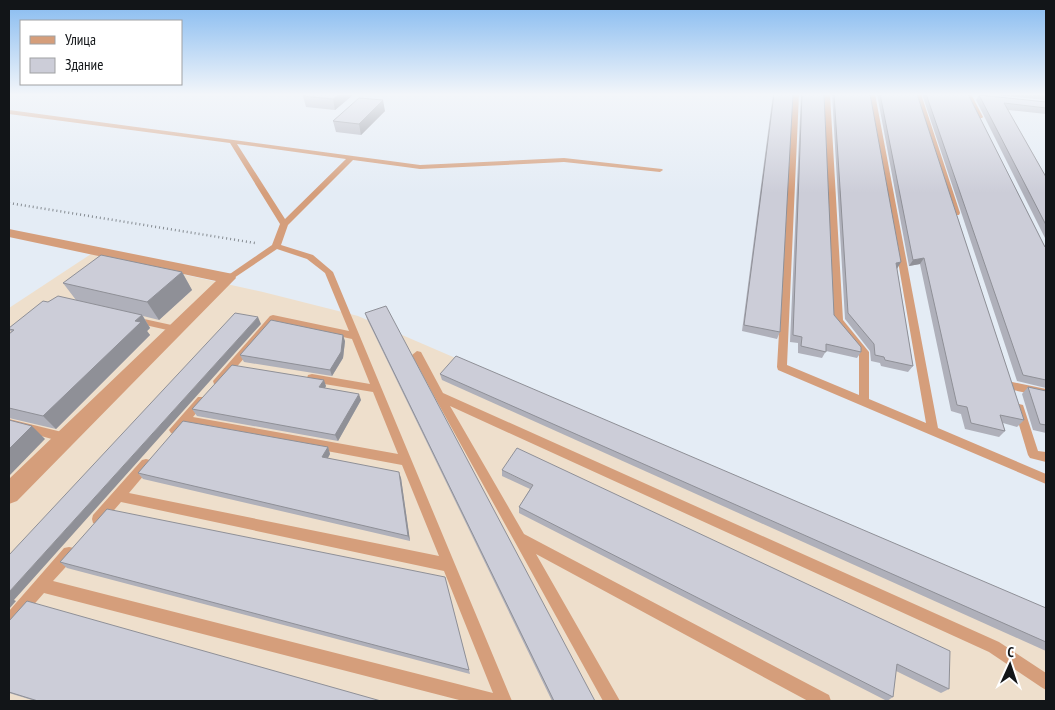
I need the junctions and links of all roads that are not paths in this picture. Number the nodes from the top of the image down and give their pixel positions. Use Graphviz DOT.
graph roads {
  1 [pos="121,127"];
  2 [pos="794,127"];
  3 [pos="829,127"];
  4 [pos="878,127"];
  5 [pos="929,127"];
  6 [pos="232,142"];
  7 [pos="351,158"];
  8 [pos="660,170"];
  9 [pos="284,224"];
  10 [pos="960,226"];
  11 [pos="9,234"];
  12 [pos="276,246"];
  13 [pos="228,278"];
  14 [pos="129,318"];
  15 [pos="176,329"];
  16 [pos="356,336"];
  17 [pos="417,355"];
  18 [pos="300,376"];
  19 [pos="378,389"];
  20 [pos="1046,393"];
  21 [pos="439,396"];
  22 [pos="864,402"];
  23 [pos="184,420"];
  24 [pos="9,423"];
  25 [pos="933,430"];
  26 [pos="66,438"];
  27 [pos="164,443"];
  28 [pos="1040,456"];
  29 [pos="151,458"];
  30 [pos="407,461"];
  31 [pos="1044,478"];
  32 [pos="9,494"];
  33 [pos="118,496"];
  34 [pos="93,525"];
  35 [pos="520,539"];
  36 [pos="80,540"];
  37 [pos="449,565"];
  38 [pos="41,584"];
  39 [pos="9,622"];
  40 [pos="1046,682"];
  41 [pos="493,701"];
  42 [pos="504,701"];
  43 [pos="612,701"];
  44 [pos="823,701"];
  1 -- 6 [label="lane"];
  2 -- 22 [label="lane"];
  3 -- 22 [label="lane"];
  4 -- 25 [label="lane"];
  5 -- 10 [label="lane"];
  6 -- 7 [label="lane"];
  6 -- 9 [label="lane"];
  7 -- 8 [label="lane"];
  7 -- 9 [label="lane"];
  9 -- 12 [label="lane"];
  11 -- 13 [label="street"];
  12 -- 13 [label="lane"];
  12 -- 16 [label="lane"];
  13 -- 15 [label="street"];
  14 -- 15 [label="lane"];
  15 -- 26 [label="street"];
  16 -- 19 [label="lane"];
  16 -- 23 [label="lane"];
  17 -- 21 [label="lane"];
  18 -- 19 [label="lane"];
  19 -- 30 [label="lane"];
  20 -- 28 [label="lane"];
  21 -- 35 [label="lane"];
  21 -- 40 [label="lane"];
  22 -- 25 [label="lane"];
  23 -- 27 [label="lane"];
  23 -- 30 [label="lane"];
  24 -- 26 [label="lane"];
  25 -- 31 [label="lane"];
  26 -- 32 [label="street"];
  28 -- 31 [label="lane"];
  29 -- 33 [label="lane"];
  30 -- 37 [label="lane"];
  33 -- 34 [label="lane"];
  33 -- 37 [label="lane"];
  35 -- 43 [label="lane"];
  35 -- 44 [label="lane"];
  36 -- 38 [label="lane"];
  37 -- 42 [label="lane"];
  38 -- 39 [label="lane"];
  38 -- 41 [label="lane"];
}
